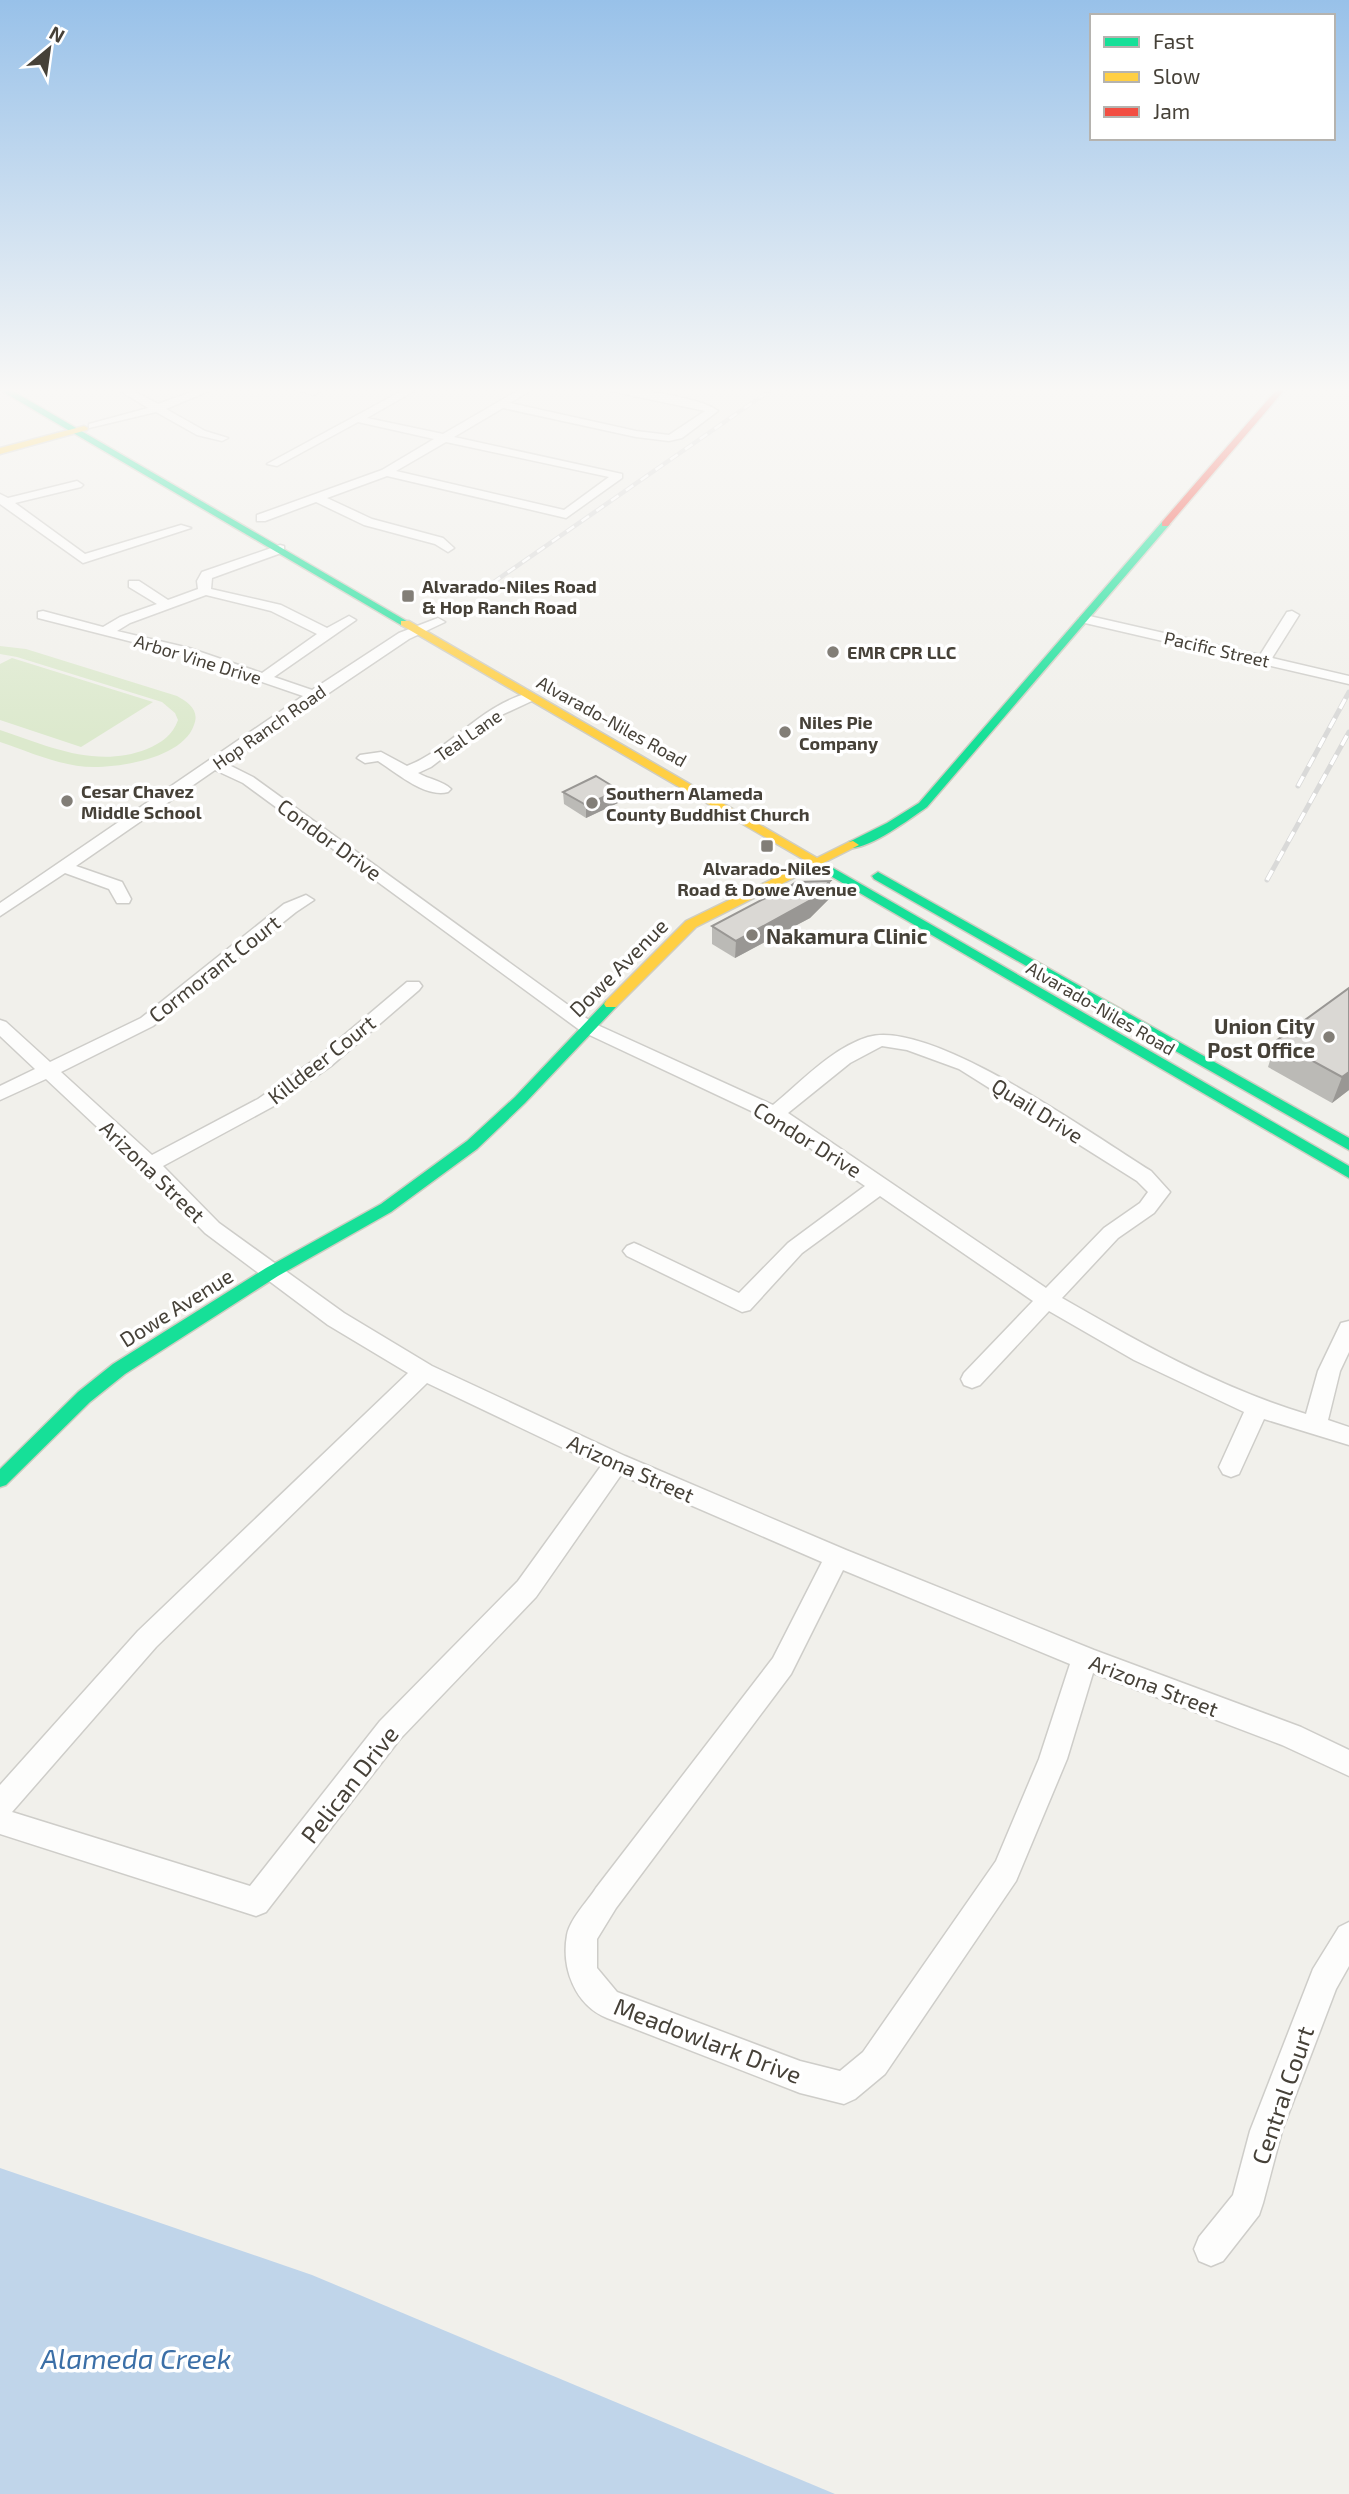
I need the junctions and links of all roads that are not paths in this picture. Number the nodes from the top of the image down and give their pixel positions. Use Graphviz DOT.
graph roads {
  1 [pos="8,503"];
  2 [pos="200,503"];
  3 [pos="303,503"];
  4 [pos="325,503"];
  5 [pos="521,503"];
  6 [pos="582,503"];
  7 [pos="1183,503"];
  8 [pos="252,514"];
  9 [pos="185,528"];
  10 [pos="284,531"];
  11 [pos="448,548"];
  12 [pos="280,550"];
  13 [pos="134,584"];
  14 [pos="205,591"];
  15 [pos="167,605"];
  16 [pos="421,611"];
  17 [pos="43,615"];
  18 [pos="1292,615"];
  19 [pos="1085,618"];
  20 [pos="349,620"];
  21 [pos="444,625"];
  22 [pos="417,630"];
  23 [pos="105,632"];
  24 [pos="327,633"];
  25 [pos="1264,660"];
  26 [pos="262,679"];
  27 [pos="1349,680"];
  28 [pos="314,695"];
  29 [pos="529,697"];
  30 [pos="637,739"];
  31 [pos="365,758"];
  32 [pos="673,760"];
  33 [pos="214,764"];
  34 [pos="406,772"];
  35 [pos="443,789"];
  36 [pos="818,842"];
  37 [pos="836,852"];
  38 [pos="816,862"];
  39 [pos="64,867"];
  40 [pos="123,899"];
  41 [pos="306,900"];
  42 [pos="0,911"];
  43 [pos="412,986"];
  44 [pos="0,1026"];
  45 [pos="587,1027"];
  46 [pos="47,1071"];
  47 [pos="0,1094"];
  48 [pos="775,1114"];
  49 [pos="1349,1145"];
  50 [pos="150,1165"];
  51 [pos="1349,1174"];
  52 [pos="880,1185"];
  53 [pos="634,1251"];
  54 [pos="272,1272"];
  55 [pos="1046,1300"];
  56 [pos="1349,1329"];
  57 [pos="424,1372"];
  58 [pos="972,1379"];
  59 [pos="1257,1408"];
  60 [pos="1315,1424"];
  61 [pos="1349,1436"];
  62 [pos="617,1463"];
  63 [pos="1231,1466"];
  64 [pos="0,1480"];
  65 [pos="837,1557"];
  66 [pos="1085,1658"];
  67 [pos="1349,1763"];
  68 [pos="0,1804"];
  69 [pos="0,1821"];
  70 [pos="1349,1937"];
  71 [pos="1211,2249"];
  1 -- 9 [label="street"];
  2 -- 12 [label="main road, Alvarado-Niles Road"];
  3 -- 8 [label="street"];
  4 -- 11 [label="street"];
  5 -- 6 [label="street"];
  7 -- 19 [label="main road, Dowe Avenue"];
  8 -- 10 [label="main road"];
  12 -- 14 [label="street"];
  12 -- 22 [label="main road, Alvarado-Niles Road"];
  13 -- 15 [label="street"];
  14 -- 15 [label="street, Arbor Vine Drive"];
  14 -- 24 [label="street"];
  15 -- 23 [label="street, Arbor Vine Drive"];
  16 -- 21 [label="main road"];
  17 -- 23 [label="street"];
  18 -- 25 [label="street"];
  19 -- 25 [label="street, Pacific Street"];
  19 -- 37 [label="main road, Dowe Avenue"];
  20 -- 24 [label="street"];
  21 -- 22 [label="street, Hop Ranch Road"];
  22 -- 28 [label="street, Hop Ranch Road"];
  22 -- 29 [label="main road, Alvarado-Niles Road"];
  23 -- 26 [label="street, Arbor Vine Drive"];
  24 -- 26 [label="street"];
  25 -- 27 [label="street, Pacific Street"];
  26 -- 28 [label="street, Arbor Vine Drive"];
  28 -- 33 [label="street, Hop Ranch Road"];
  29 -- 34 [label="street, Teal Lane"];
  29 -- 38 [label="main road, Alvarado-Niles Road"];
  30 -- 32 [label="main road, Alvarado-Niles Road"];
  31 -- 34 [label="street, Teal Lane"];
  33 -- 39 [label="street, Hop Ranch Road"];
  33 -- 45 [label="street, Condor Drive"];
  34 -- 35 [label="street, Teal Lane"];
  36 -- 37 [label="main road, Alvarado-Niles Road"];
  37 -- 38 [label="main road, Dowe Avenue"];
  37 -- 49 [label="main road, Alvarado-Niles Road"];
  38 -- 45 [label="main road, Dowe Avenue"];
  38 -- 51 [label="main road, Alvarado-Niles Road"];
  39 -- 40 [label="street"];
  39 -- 42 [label="street, Hop Ranch Road"];
  41 -- 46 [label="street, Cormorant Court"];
  43 -- 50 [label="street, Killdeer Court"];
  44 -- 46 [label="street, Arizona Street"];
  45 -- 48 [label="street, Condor Drive"];
  45 -- 54 [label="main road, Dowe Avenue"];
  46 -- 47 [label="street, Cormorant Court"];
  46 -- 50 [label="street, Arizona Street"];
  48 -- 52 [label="street, Condor Drive"];
  48 -- 55 [label="street, Quail Drive"];
  50 -- 54 [label="street, Arizona Street"];
  52 -- 53 [label="street"];
  52 -- 55 [label="street, Condor Drive"];
  54 -- 57 [label="street, Arizona Street"];
  54 -- 64 [label="main road, Dowe Avenue"];
  55 -- 58 [label="street"];
  55 -- 59 [label="street, Condor Drive"];
  56 -- 60 [label="street"];
  57 -- 62 [label="street, Arizona Street"];
  57 -- 68 [label="street"];
  59 -- 60 [label="street, Condor Drive"];
  59 -- 63 [label="street"];
  60 -- 61 [label="street, Condor Drive"];
  62 -- 65 [label="street, Arizona Street"];
  62 -- 69 [label="street, Pelican Drive"];
  65 -- 66 [label="street, Arizona Street"];
  65 -- 66 [label="street, Meadowlark Drive"];
  66 -- 67 [label="street, Arizona Street"];
  70 -- 71 [label="street, Central Court"];
}
